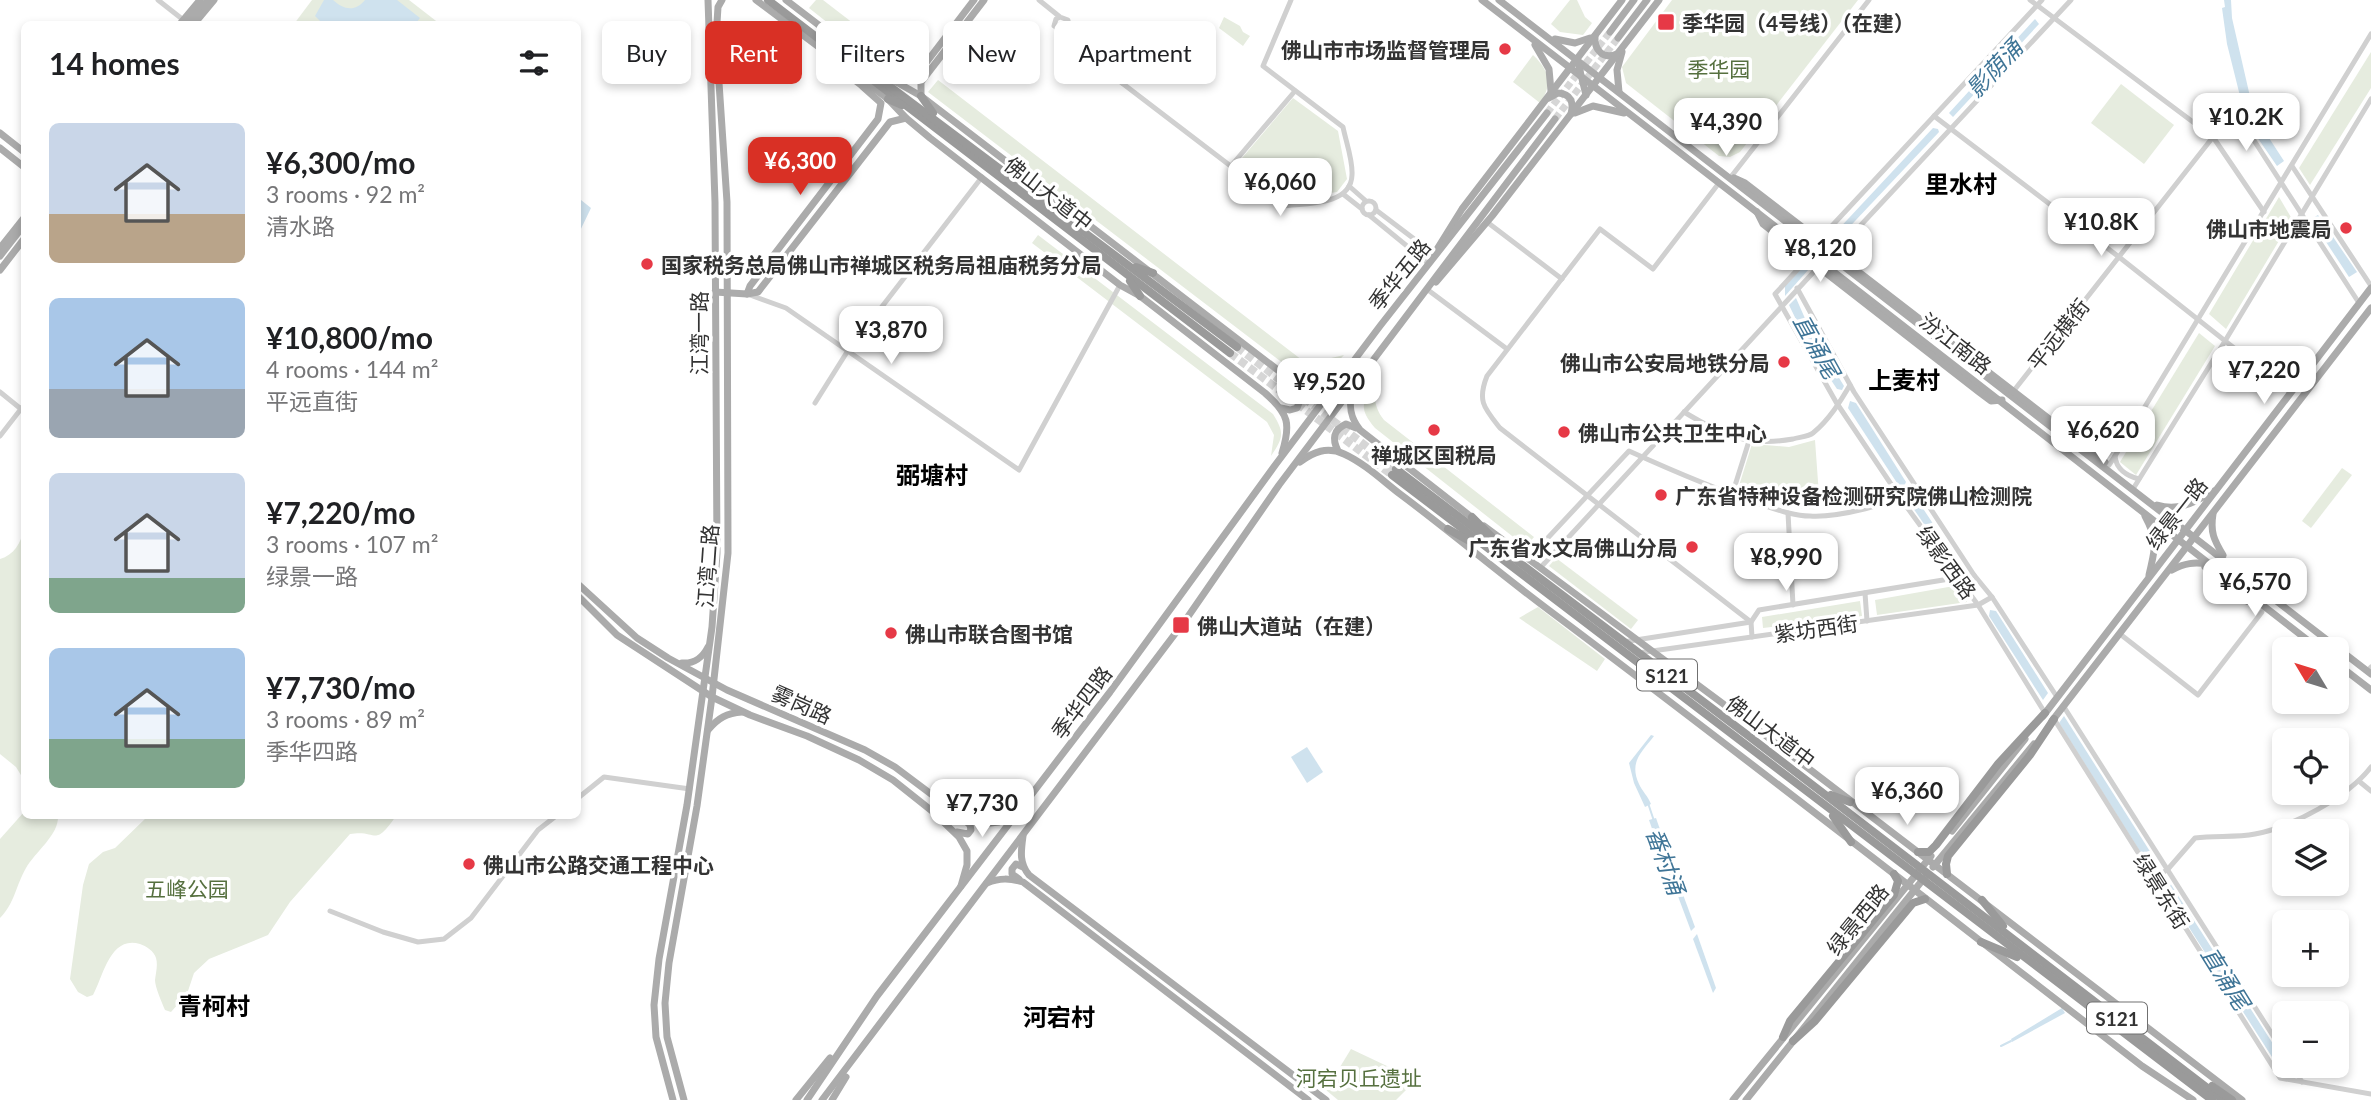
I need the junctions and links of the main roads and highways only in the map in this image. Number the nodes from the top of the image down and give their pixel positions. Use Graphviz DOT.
graph roads {
  1 [pos="200,0"];
  2 [pos="208,0"];
  3 [pos="216,0"];
  4 [pos="706,0"];
  5 [pos="723,0"];
  6 [pos="754,0"];
  7 [pos="768,0"];
  8 [pos="777,0"];
  9 [pos="786,0"];
  10 [pos="792,0"];
  11 [pos="972,0"];
  12 [pos="987,0"];
  13 [pos="1499,0"];
  14 [pos="1506,0"];
  15 [pos="1622,0"];
  16 [pos="1634,0"];
  17 [pos="1647,0"];
  18 [pos="1660,0"];
  19 [pos="1482,1"];
  20 [pos="190,21"];
  21 [pos="191,21"];
  22 [pos="192,21"];
  23 [pos="711,21"];
  24 [pos="715,21"];
  25 [pos="820,21"];
  26 [pos="1530,22"];
  27 [pos="816,28"];
  28 [pos="816,32"];
  29 [pos="1610,32"];
  30 [pos="816,35"];
  31 [pos="1595,35"];
  32 [pos="1548,36"];
  33 [pos="1531,38"];
  34 [pos="1618,38"];
  35 [pos="816,39"];
  36 [pos="1585,47"];
  37 [pos="1621,50"];
  38 [pos="1577,59"];
  39 [pos="929,64"];
  40 [pos="929,68"];
  41 [pos="1570,68"];
  42 [pos="1600,77"];
  43 [pos="711,84"];
  44 [pos="718,84"];
  45 [pos="872,84"];
  46 [pos="880,84"];
  47 [pos="885,84"];
  48 [pos="900,84"];
  49 [pos="921,84"];
  50 [pos="1593,86"];
  51 [pos="863,87"];
  52 [pos="879,92"];
  53 [pos="1619,92"];
  54 [pos="1551,93"];
  55 [pos="1586,95"];
  56 [pos="920,96"];
  57 [pos="711,99"];
  58 [pos="888,99"];
  59 [pos="1545,101"];
  60 [pos="720,106"];
  61 [pos="914,111"];
  62 [pos="1547,113"];
  63 [pos="1571,115"];
  64 [pos="1631,115"];
  65 [pos="906,118"];
  66 [pos="1555,119"];
  67 [pos="939,121"];
  68 [pos="0,133"];
  69 [pos="0,148"];
  70 [pos="21,150"];
  71 [pos="848,158"];
  72 [pos="21,165"];
  73 [pos="857,165"];
  74 [pos="820,194"];
  75 [pos="828,201"];
  76 [pos="21,222"];
  77 [pos="21,229"];
  78 [pos="788,237"];
  79 [pos="21,241"];
  80 [pos="796,243"];
  81 [pos="0,248"];
  82 [pos="0,256"];
  83 [pos="1429,264"];
  84 [pos="0,267"];
  85 [pos="1127,269"];
  86 [pos="1153,273"];
  87 [pos="2371,287"];
  88 [pos="715,292"];
  89 [pos="728,292"];
  90 [pos="747,294"];
  91 [pos="1140,296"];
  92 [pos="1415,303"];
  93 [pos="2371,308"];
  94 [pos="1234,350"];
  95 [pos="1350,367"];
  96 [pos="1356,384"];
  97 [pos="1301,386"];
  98 [pos="2012,393"];
  99 [pos="1280,407"];
  100 [pos="1360,430"];
  101 [pos="1338,451"];
  102 [pos="1280,459"];
  103 [pos="1293,466"];
  104 [pos="1394,472"];
  105 [pos="2136,484"];
  106 [pos="2217,489"];
  107 [pos="2151,503"];
  108 [pos="2164,508"];
  109 [pos="2143,513"];
  110 [pos="2213,513"];
  111 [pos="1472,517"];
  112 [pos="1448,529"];
  113 [pos="2186,529"];
  114 [pos="2196,536"];
  115 [pos="2177,540"];
  116 [pos="2187,548"];
  117 [pos="718,552"];
  118 [pos="2222,554"];
  119 [pos="1509,561"];
  120 [pos="2226,562"];
  121 [pos="2205,564"];
  122 [pos="2168,571"];
  123 [pos="2149,577"];
  124 [pos="581,587"];
  125 [pos="581,599"];
  126 [pos="2305,620"];
  127 [pos="2295,637"];
  128 [pos="2303,637"];
  129 [pos="710,643"];
  130 [pos="676,662"];
  131 [pos="2371,669"];
  132 [pos="705,676"];
  133 [pos="2349,676"];
  134 [pos="714,682"];
  135 [pos="703,691"];
  136 [pos="2371,692"];
  137 [pos="712,697"];
  138 [pos="744,712"];
  139 [pos="2045,713"];
  140 [pos="2054,719"];
  141 [pos="708,731"];
  142 [pos="2013,762"];
  143 [pos="1821,792"];
  144 [pos="1850,802"];
  145 [pos="1828,808"];
  146 [pos="1022,810"];
  147 [pos="957,813"];
  148 [pos="951,828"];
  149 [pos="1023,835"];
  150 [pos="1851,842"];
  151 [pos="1918,852"];
  152 [pos="1023,867"];
  153 [pos="1894,874"];
  154 [pos="1947,874"];
  155 [pos="1023,882"];
  156 [pos="987,884"];
  157 [pos="960,890"];
  158 [pos="1926,899"];
  159 [pos="1982,900"];
  160 [pos="2011,936"];
  161 [pos="1981,942"];
  162 [pos="2029,962"];
  163 [pos="847,1039"];
  164 [pos="1788,1039"];
  165 [pos="862,1049"];
  166 [pos="2188,1078"];
  167 [pos="673,1100"];
  168 [pos="684,1100"];
  169 [pos="796,1100"];
  170 [pos="807,1100"];
  171 [pos="822,1100"];
  172 [pos="832,1100"];
  173 [pos="1308,1100"];
  174 [pos="1326,1100"];
  175 [pos="1732,1100"];
  176 [pos="1746,1100"];
  177 [pos="2193,1100"];
  178 [pos="2202,1100"];
  179 [pos="2212,1100"];
  180 [pos="2223,1100"];
  181 [pos="2232,1100"];
  182 [pos="2242,1100"];
  1 -- 20 [label="main road"];
  2 -- 21 [label="main road"];
  3 -- 22 [label="main road"];
  4 -- 23 [label="main road"];
  4 -- 57 [label="main road"];
  5 -- 24 [label="main road"];
  5 -- 60 [label="main road"];
  6 -- 35 [label="main road"];
  6 -- 51 [label="main road"];
  7 -- 30 [label="highway"];
  8 -- 28 [label="highway"];
  9 -- 27 [label="main road"];
  10 -- 25 [label="main road"];
  11 -- 39 [label="main road"];
  12 -- 40 [label="main road"];
  13 -- 26 [label="main road"];
  14 -- 26 [label="main road"];
  15 -- 31 [label="main road"];
  16 -- 29 [label="main road"];
  17 -- 34 [label="main road"];
  18 -- 37 [label="main road"];
  19 -- 33 [label="main road, 汾江南路"];
  26 -- 32 [label="main road"];
  31 -- 32 [label="main road"];
  31 -- 36 [label="main road"];
  31 -- 37 [label="main road"];
  32 -- 38 [label="main road"];
  33 -- 41 [label="main road, 汾江南路"];
  33 -- 54 [label="main road"];
  36 -- 38 [label="main road"];
  36 -- 50 [label="main road"];
  37 -- 42 [label="main road"];
  37 -- 53 [label="main road"];
  38 -- 41 [label="main road"];
  38 -- 42 [label="main road"];
  38 -- 55 [label="main road"];
  41 -- 50 [label="main road, 汾江南路"];
  41 -- 54 [label="main road"];
  42 -- 50 [label="main road"];
  42 -- 53 [label="main road, 汾江南路"];
  43 -- 57 [label="main road, 江湾一路"];
  44 -- 60 [label="main road, 江湾二路"];
  45 -- 52 [label="main road"];
  46 -- 61 [label="highway, 佛山大道中"];
  47 -- 67 [label="highway, 佛山大道中"];
  48 -- 56 [label="main road"];
  49 -- 56 [label="main road"];
  50 -- 55 [label="main road"];
  50 -- 64 [label="main road, 汾江南路"];
  51 -- 52 [label="main road"];
  51 -- 71 [label="main road"];
  52 -- 58 [label="main road"];
  53 -- 98 [label="main road, 汾江南路"];
  54 -- 59 [label="main road"];
  55 -- 63 [label="main road"];
  56 -- 67 [label="highway"];
  56 -- 86 [label="main road"];
  57 -- 88 [label="main road, 江湾一路"];
  58 -- 61 [label="highway"];
  58 -- 65 [label="main road"];
  59 -- 63 [label="main road"];
  59 -- 83 [label="main road"];
  60 -- 89 [label="main road, 江湾二路"];
  61 -- 85 [label="highway, 佛山大道中"];
  62 -- 83 [label="main road, 季华五路"];
  63 -- 64 [label="main road"];
  63 -- 92 [label="main road"];
  64 -- 109 [label="main road, 汾江南路"];
  65 -- 73 [label="main road"];
  65 -- 91 [label="main road"];
  66 -- 92 [label="main road, 季华五路"];
  67 -- 85 [label="highway, 佛山大道中"];
  68 -- 70 [label="main road"];
  69 -- 72 [label="main road"];
  71 -- 73 [label="main road"];
  71 -- 74 [label="main road"];
  73 -- 75 [label="main road"];
  74 -- 75 [label="main road"];
  74 -- 78 [label="main road"];
  75 -- 80 [label="main road"];
  76 -- 81 [label="main road"];
  77 -- 82 [label="main road"];
  78 -- 80 [label="main road"];
  78 -- 90 [label="main road"];
  79 -- 84 [label="main road"];
  80 -- 90 [label="main road"];
  83 -- 95 [label="main road, 季华五路"];
  85 -- 86 [label="highway"];
  85 -- 91 [label="highway"];
  85 -- 94 [label="highway, 佛山大道中"];
  86 -- 97 [label="main road"];
  87 -- 106 [label="main road, 绿景一路"];
  88 -- 89 [label="main road"];
  88 -- 117 [label="main road, 江湾一路"];
  89 -- 90 [label="main road"];
  89 -- 134 [label="main road, 江湾二路"];
  91 -- 99 [label="main road"];
  92 -- 96 [label="main road, 季华五路"];
  93 -- 110 [label="main road, 绿景一路"];
  95 -- 97 [label="main road"];
  95 -- 102 [label="main road, 季华五路"];
  96 -- 100 [label="main road"];
  96 -- 103 [label="main road, 季华五路"];
  97 -- 99 [label="main road"];
  98 -- 105 [label="main road, 汾江南路"];
  98 -- 105 [label="main road"];
  99 -- 102 [label="main road"];
  100 -- 101 [label="main road"];
  100 -- 111 [label="main road, 佛山大道中"];
  101 -- 103 [label="main road"];
  101 -- 112 [label="main road"];
  102 -- 146 [label="main road, 季华四路"];
  103 -- 149 [label="main road, 季华四路"];
  104 -- 119 [label="highway, 佛山大道中 / S121"];
  105 -- 107 [label="main road, 汾江南路"];
  105 -- 108 [label="main road"];
  106 -- 108 [label="main road"];
  106 -- 113 [label="main road, 绿景一路"];
  107 -- 108 [label="main road"];
  107 -- 113 [label="main road, 汾江南路"];
  109 -- 115 [label="main road, 汾江南路"];
  109 -- 123 [label="main road"];
  110 -- 114 [label="main road, 绿景一路"];
  110 -- 118 [label="main road"];
  111 -- 119 [label="highway"];
  111 -- 144 [label="main road, 佛山大道中"];
  112 -- 119 [label="highway"];
  112 -- 150 [label="main road"];
  113 -- 114 [label="main road, 汾江南路"];
  113 -- 115 [label="main road, 绿景一路"];
  114 -- 116 [label="main road, 绿景一路"];
  114 -- 120 [label="main road, 汾江南路"];
  115 -- 116 [label="main road, 汾江南路"];
  115 -- 123 [label="main road, 绿景一路"];
  116 -- 121 [label="main road, 汾江南路"];
  116 -- 122 [label="main road, 绿景一路"];
  117 -- 129 [label="main road, 江湾二路"];
  118 -- 120 [label="main road"];
  118 -- 126 [label="main road"];
  119 -- 143 [label="highway, 佛山大道中 / S121"];
  119 -- 145 [label="highway, 佛山大道中 / S121"];
  120 -- 126 [label="main road"];
  121 -- 122 [label="main road"];
  121 -- 127 [label="main road"];
  121 -- 128 [label="main road, 汾江南路"];
  122 -- 140 [label="main road, 绿景一路"];
  123 -- 139 [label="main road, 绿景一路"];
  124 -- 130 [label="main road, 雾岗路"];
  125 -- 135 [label="main road, 雾岗路"];
  126 -- 131 [label="main road"];
  129 -- 130 [label="main road"];
  129 -- 132 [label="main road, 江湾二路"];
  130 -- 132 [label="main road, 雾岗路"];
  132 -- 134 [label="main road, 雾岗路"];
  132 -- 135 [label="main road, 江湾二路"];
  133 -- 136 [label="main road"];
  134 -- 137 [label="main road, 江湾二路"];
  134 -- 147 [label="main road, 雾岗路"];
  135 -- 137 [label="main road, 雾岗路"];
  135 -- 167 [label="main road, 江湾二路"];
  137 -- 138 [label="main road, 雾岗路"];
  137 -- 141 [label="main road, 江湾二路"];
  138 -- 141 [label="main road"];
  138 -- 148 [label="main road, 雾岗路"];
  139 -- 142 [label="main road, 绿景一路"];
  139 -- 151 [label="highway"];
  140 -- 142 [label="main road, 绿景一路"];
  140 -- 154 [label="highway"];
  141 -- 168 [label="main road, 江湾二路"];
  142 -- 164 [label="main road, 绿景西路"];
  142 -- 164 [label="main road, 绿景西路"];
  143 -- 144 [label="highway"];
  143 -- 160 [label="highway, 佛山大道中 / S121"];
  144 -- 151 [label="main road, 佛山大道中"];
  145 -- 150 [label="highway"];
  145 -- 162 [label="highway, 佛山大道中 / S121"];
  146 -- 147 [label="main road, 雾岗路"];
  146 -- 157 [label="main road, 季华四路"];
  147 -- 148 [label="main road"];
  148 -- 157 [label="main road, 雾岗路"];
  149 -- 152 [label="main road"];
  149 -- 156 [label="main road, 季华四路"];
  150 -- 153 [label="main road"];
  151 -- 154 [label="main road, 佛山大道中"];
  152 -- 155 [label="main road"];
  152 -- 174 [label="main road"];
  153 -- 158 [label="main road"];
  153 -- 164 [label="highway"];
  154 -- 159 [label="main road, 佛山大道中"];
  155 -- 156 [label="main road"];
  155 -- 173 [label="main road"];
  156 -- 165 [label="main road, 季华四路"];
  157 -- 163 [label="main road, 季华四路"];
  158 -- 161 [label="main road"];
  158 -- 164 [label="highway"];
  159 -- 160 [label="highway"];
  159 -- 182 [label="main road, 佛山大道中"];
  160 -- 166 [label="highway, 佛山大道中 / S121"];
  161 -- 162 [label="highway"];
  161 -- 177 [label="main road"];
  162 -- 166 [label="highway, 佛山大道中 / S121"];
  163 -- 169 [label="main road"];
  163 -- 170 [label="main road, 季华四路"];
  164 -- 175 [label="main road, 绿景西路"];
  164 -- 176 [label="main road, 绿景西路"];
  165 -- 171 [label="main road, 季华四路"];
  165 -- 172 [label="main road"];
  166 -- 178 [label="highway"];
  166 -- 179 [label="highway, 佛山大道中 / S121"];
  166 -- 180 [label="highway, 佛山大道中 / S121"];
  166 -- 181 [label="highway"];
}
